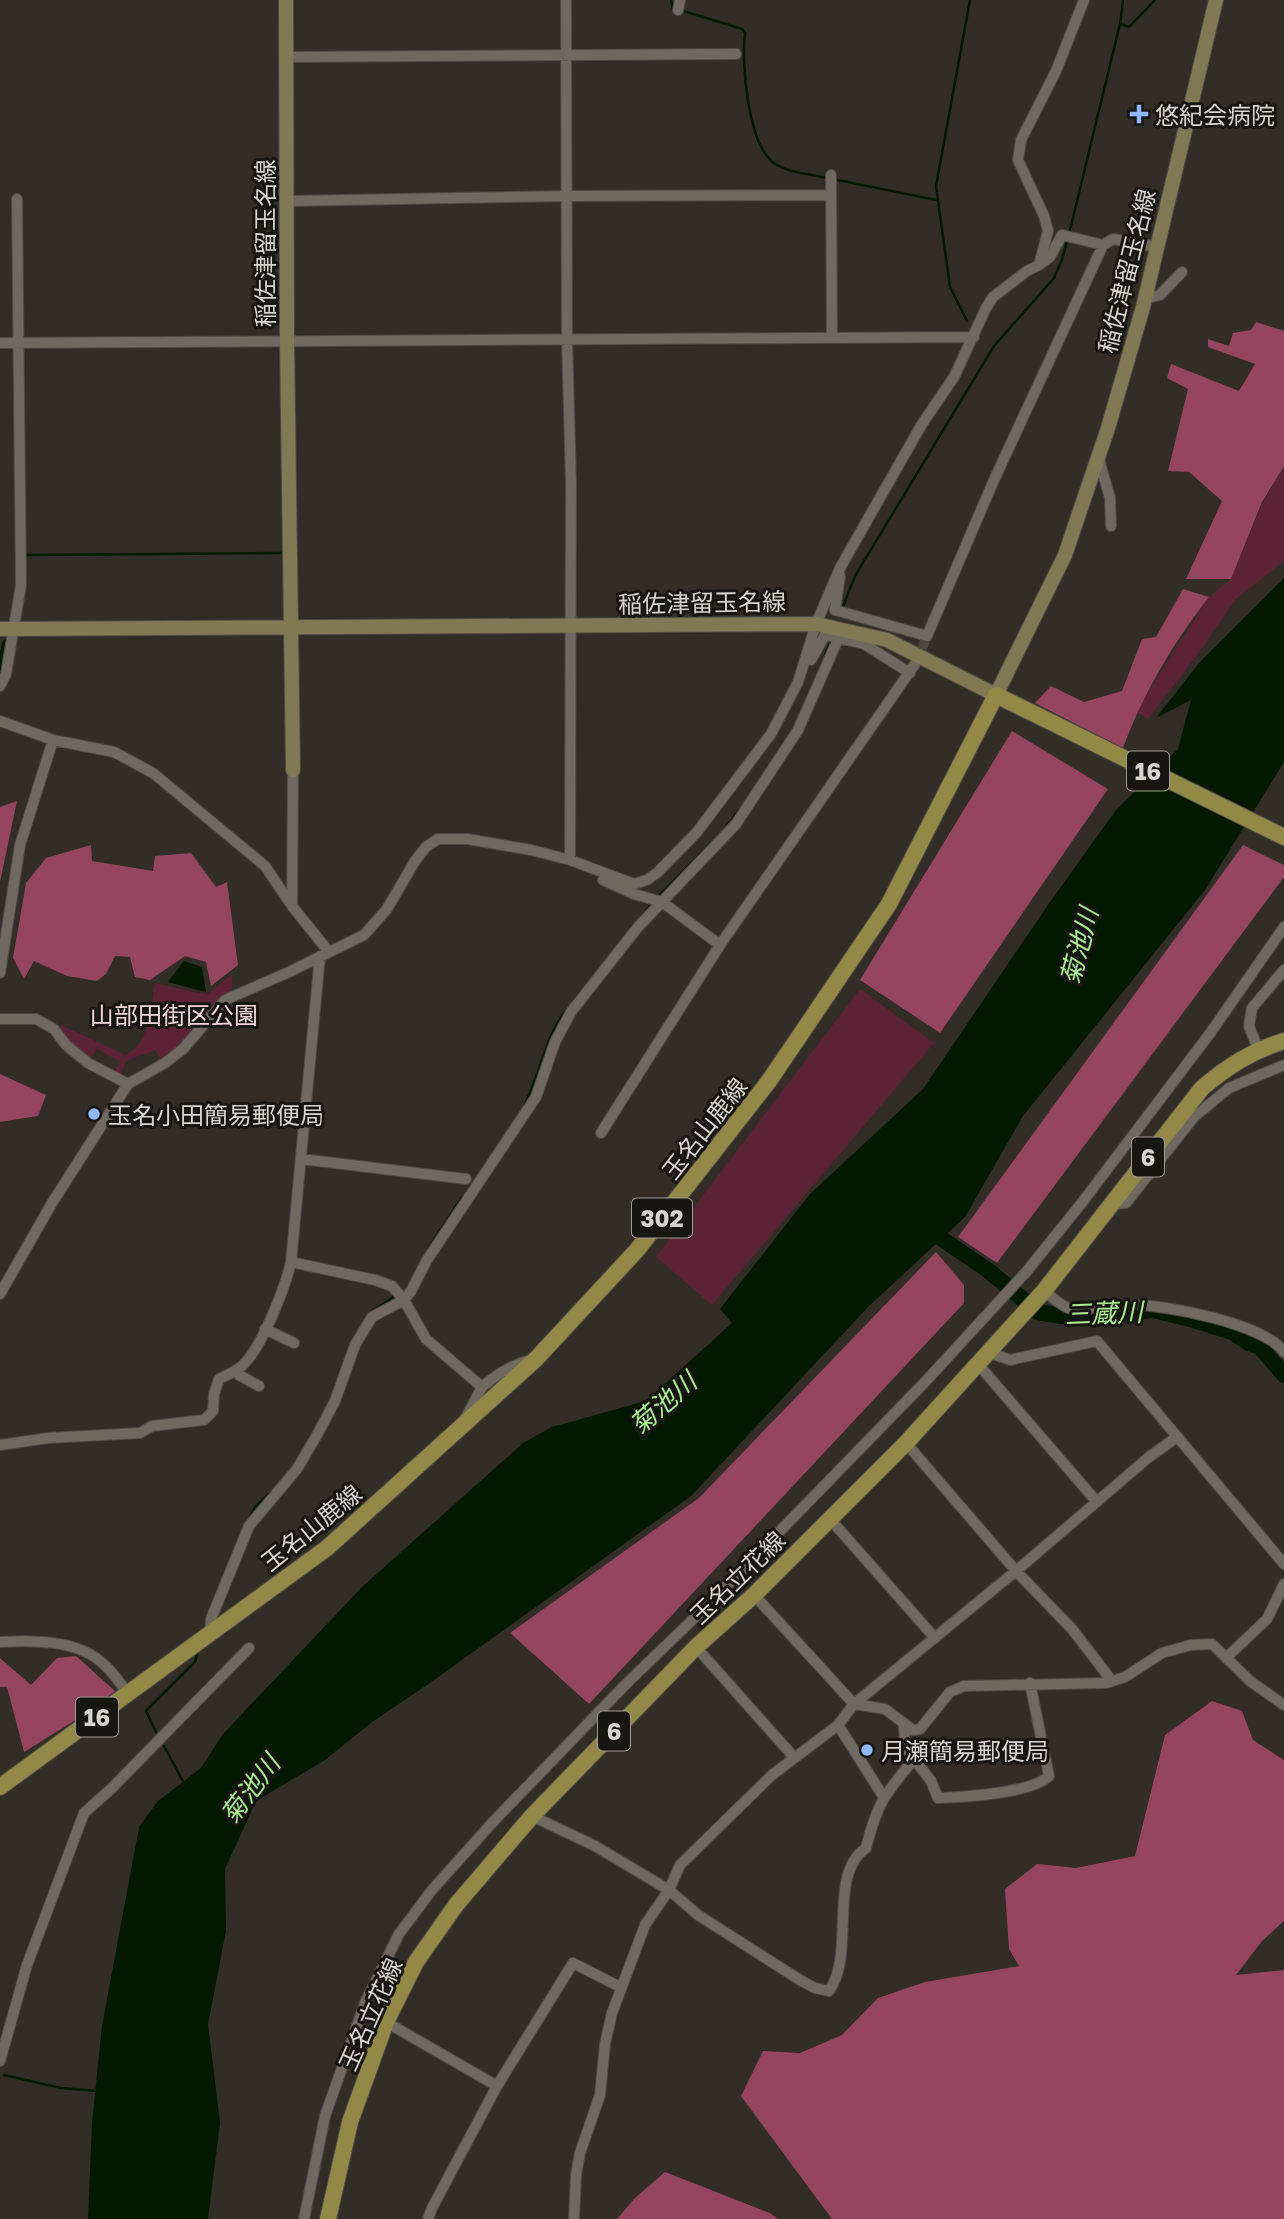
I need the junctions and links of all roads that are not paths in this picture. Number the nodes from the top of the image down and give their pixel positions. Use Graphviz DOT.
graph roads {
  1 [pos="286,0"];
  2 [pos="566,0"];
  3 [pos="1084,0"];
  4 [pos="1216,0"];
  5 [pos="736,54"];
  6 [pos="566,55"];
  7 [pos="287,57"];
  8 [pos="831,175"];
  9 [pos="831,195"];
  10 [pos="568,196"];
  11 [pos="287,198"];
  12 [pos="16,199"];
  13 [pos="1103,245"];
  14 [pos="1157,247"];
  15 [pos="1039,265"];
  16 [pos="1182,272"];
  17 [pos="1145,299"];
  18 [pos="832,337"];
  19 [pos="974,337"];
  20 [pos="567,340"];
  21 [pos="19,342"];
  22 [pos="0,343"];
  23 [pos="287,343"];
  24 [pos="1098,456"];
  25 [pos="1111,526"];
  26 [pos="840,568"];
  27 [pos="816,624"];
  28 [pos="571,626"];
  29 [pos="290,628"];
  30 [pos="7,629"];
  31 [pos="839,637"];
  32 [pos="798,682"];
  33 [pos="0,686"];
  34 [pos="996,695"];
  35 [pos="0,721"];
  36 [pos="53,740"];
  37 [pos="293,770"];
  38 [pos="1284,837"];
  39 [pos="570,860"];
  40 [pos="592,869"];
  41 [pos="662,902"];
  42 [pos="292,906"];
  43 [pos="1284,927"];
  44 [pos="720,945"];
  45 [pos="325,954"];
  46 [pos="1284,970"];
  47 [pos="0,972"];
  48 [pos="0,1018"];
  49 [pos="1284,1041"];
  50 [pos="1258,1049"];
  51 [pos="1284,1065"];
  52 [pos="128,1084"];
  53 [pos="601,1133"];
  54 [pos="301,1159"];
  55 [pos="466,1179"];
  56 [pos="1112,1204"];
  57 [pos="291,1262"];
  58 [pos="0,1294"];
  59 [pos="400,1296"];
  60 [pos="1039,1296"];
  61 [pos="265,1329"];
  62 [pos="295,1343"];
  63 [pos="1284,1352"];
  64 [pos="982,1358"];
  65 [pos="536,1359"];
  66 [pos="236,1370"];
  67 [pos="259,1386"];
  68 [pos="482,1387"];
  69 [pos="462,1427"];
  70 [pos="1177,1437"];
  71 [pos="906,1443"];
  72 [pos="0,1444"];
  73 [pos="1097,1502"];
  74 [pos="830,1519"];
  75 [pos="1284,1564"];
  76 [pos="1016,1571"];
  77 [pos="1284,1584"];
  78 [pos="754,1595"];
  79 [pos="935,1638"];
  80 [pos="203,1639"];
  81 [pos="0,1642"];
  82 [pos="696,1647"];
  83 [pos="249,1648"];
  84 [pos="1226,1658"];
  85 [pos="1112,1681"];
  86 [pos="1030,1683"];
  87 [pos="129,1695"];
  88 [pos="854,1704"];
  89 [pos="1284,1705"];
  90 [pos="838,1725"];
  91 [pos="904,1725"];
  92 [pos="793,1756"];
  93 [pos="914,1759"];
  94 [pos="0,1787"];
  95 [pos="883,1796"];
  96 [pos="531,1816"];
  97 [pos="669,1890"];
  98 [pos="620,1987"];
  99 [pos="386,2022"];
  100 [pos="0,2061"];
  101 [pos="497,2086"];
  102 [pos="331,2218"];
  103 [pos="304,2219"];
  104 [pos="428,2219"];
  105 [pos="574,2219"];
  1 -- 7 [label="main road, 稲佐津留玉名線"];
  2 -- 6 [label="street"];
  3 -- 15 [label="street"];
  4 -- 14 [label="main road, 稲佐津留玉名線 / 302"];
  5 -- 6 [label="street"];
  6 -- 7 [label="street"];
  6 -- 10 [label="street"];
  7 -- 11 [label="main road, 稲佐津留玉名線"];
  8 -- 9 [label="street"];
  9 -- 10 [label="street"];
  9 -- 18 [label="street"];
  10 -- 11 [label="street"];
  10 -- 20 [label="street"];
  11 -- 23 [label="main road, 稲佐津留玉名線"];
  12 -- 21 [label="street"];
  13 -- 14 [label="street"];
  13 -- 15 [label="street"];
  13 -- 26 [label="street"];
  14 -- 17 [label="main road, 稲佐津留玉名線 / 302"];
  15 -- 19 [label="street"];
  16 -- 17 [label="street"];
  17 -- 24 [label="main road, 稲佐津留玉名線 / 302"];
  18 -- 19 [label="street"];
  18 -- 20 [label="street"];
  19 -- 26 [label="street"];
  20 -- 23 [label="street"];
  20 -- 28 [label="street"];
  21 -- 22 [label="street"];
  21 -- 23 [label="street"];
  21 -- 30 [label="street"];
  23 -- 29 [label="main road, 稲佐津留玉名線"];
  24 -- 25 [label="street"];
  24 -- 34 [label="main road, 稲佐津留玉名線 / 302"];
  26 -- 27 [label="street"];
  27 -- 28 [label="main road, 稲佐津留玉名線"];
  27 -- 32 [label="street"];
  27 -- 34 [label="main road, 稲佐津留玉名線"];
  28 -- 29 [label="main road, 稲佐津留玉名線"];
  28 -- 39 [label="street"];
  29 -- 30 [label="main road"];
  29 -- 37 [label="main road"];
  30 -- 33 [label="street"];
  31 -- 32 [label="street"];
  31 -- 41 [label="street"];
  31 -- 44 [label="street"];
  32 -- 40 [label="street"];
  34 -- 38 [label="main road, 16"];
  34 -- 65 [label="main road, 玉名山鹿線 / 302"];
  35 -- 36 [label="street"];
  36 -- 42 [label="street"];
  36 -- 47 [label="street"];
  37 -- 42 [label="street"];
  39 -- 40 [label="street"];
  39 -- 45 [label="street"];
  40 -- 41 [label="street"];
  41 -- 44 [label="street"];
  41 -- 59 [label="street"];
  42 -- 45 [label="street"];
  43 -- 103 [label="street"];
  44 -- 53 [label="street"];
  45 -- 52 [label="street"];
  45 -- 54 [label="street"];
  46 -- 50 [label="street"];
  48 -- 52 [label="street"];
  49 -- 50 [label="main road, 玉名立花線 / 6"];
  50 -- 56 [label="main road, 玉名立花線 / 6"];
  51 -- 56 [label="street"];
  52 -- 58 [label="street"];
  54 -- 55 [label="street"];
  54 -- 57 [label="street"];
  56 -- 60 [label="main road, 玉名立花線 / 6"];
  57 -- 59 [label="street"];
  57 -- 61 [label="street"];
  59 -- 68 [label="street"];
  59 -- 80 [label="street"];
  60 -- 63 [label="street"];
  60 -- 64 [label="main road, 玉名立花線 / 6"];
  61 -- 62 [label="street"];
  61 -- 66 [label="street"];
  64 -- 70 [label="street"];
  64 -- 71 [label="main road, 玉名立花線 / 6"];
  64 -- 73 [label="street"];
  65 -- 68 [label="street"];
  65 -- 69 [label="main road, 玉名山鹿線 / 302"];
  66 -- 67 [label="street"];
  66 -- 72 [label="street"];
  68 -- 69 [label="street"];
  69 -- 80 [label="main road, 玉名山鹿線 / 302"];
  70 -- 73 [label="street"];
  70 -- 75 [label="street"];
  71 -- 74 [label="main road, 玉名立花線 / 6"];
  71 -- 76 [label="street"];
  73 -- 76 [label="street"];
  74 -- 78 [label="main road, 玉名立花線 / 6"];
  74 -- 79 [label="street"];
  76 -- 79 [label="street"];
  76 -- 85 [label="street"];
  77 -- 84 [label="street"];
  78 -- 82 [label="main road, 玉名立花線 / 6"];
  78 -- 88 [label="street"];
  79 -- 88 [label="street"];
  80 -- 87 [label="main road, 玉名山鹿線 / 16"];
  81 -- 87 [label="street"];
  82 -- 92 [label="street"];
  82 -- 96 [label="main road, 玉名立花線 / 6"];
  83 -- 100 [label="street"];
  84 -- 85 [label="street"];
  84 -- 89 [label="street"];
  85 -- 86 [label="street"];
  86 -- 91 [label="street"];
  86 -- 93 [label="street"];
  87 -- 94 [label="main road, 玉名山鹿線 / 16"];
  88 -- 90 [label="street"];
  88 -- 91 [label="street"];
  90 -- 92 [label="street"];
  90 -- 95 [label="street"];
  91 -- 93 [label="street"];
  92 -- 97 [label="street"];
  93 -- 95 [label="street"];
  95 -- 97 [label="street"];
  96 -- 97 [label="street"];
  96 -- 99 [label="main road, 玉名立花線 / 6"];
  97 -- 98 [label="street"];
  98 -- 101 [label="street"];
  98 -- 105 [label="street"];
  99 -- 101 [label="street"];
  99 -- 102 [label="main road, 玉名立花線 / 6"];
  101 -- 104 [label="street"];
}
